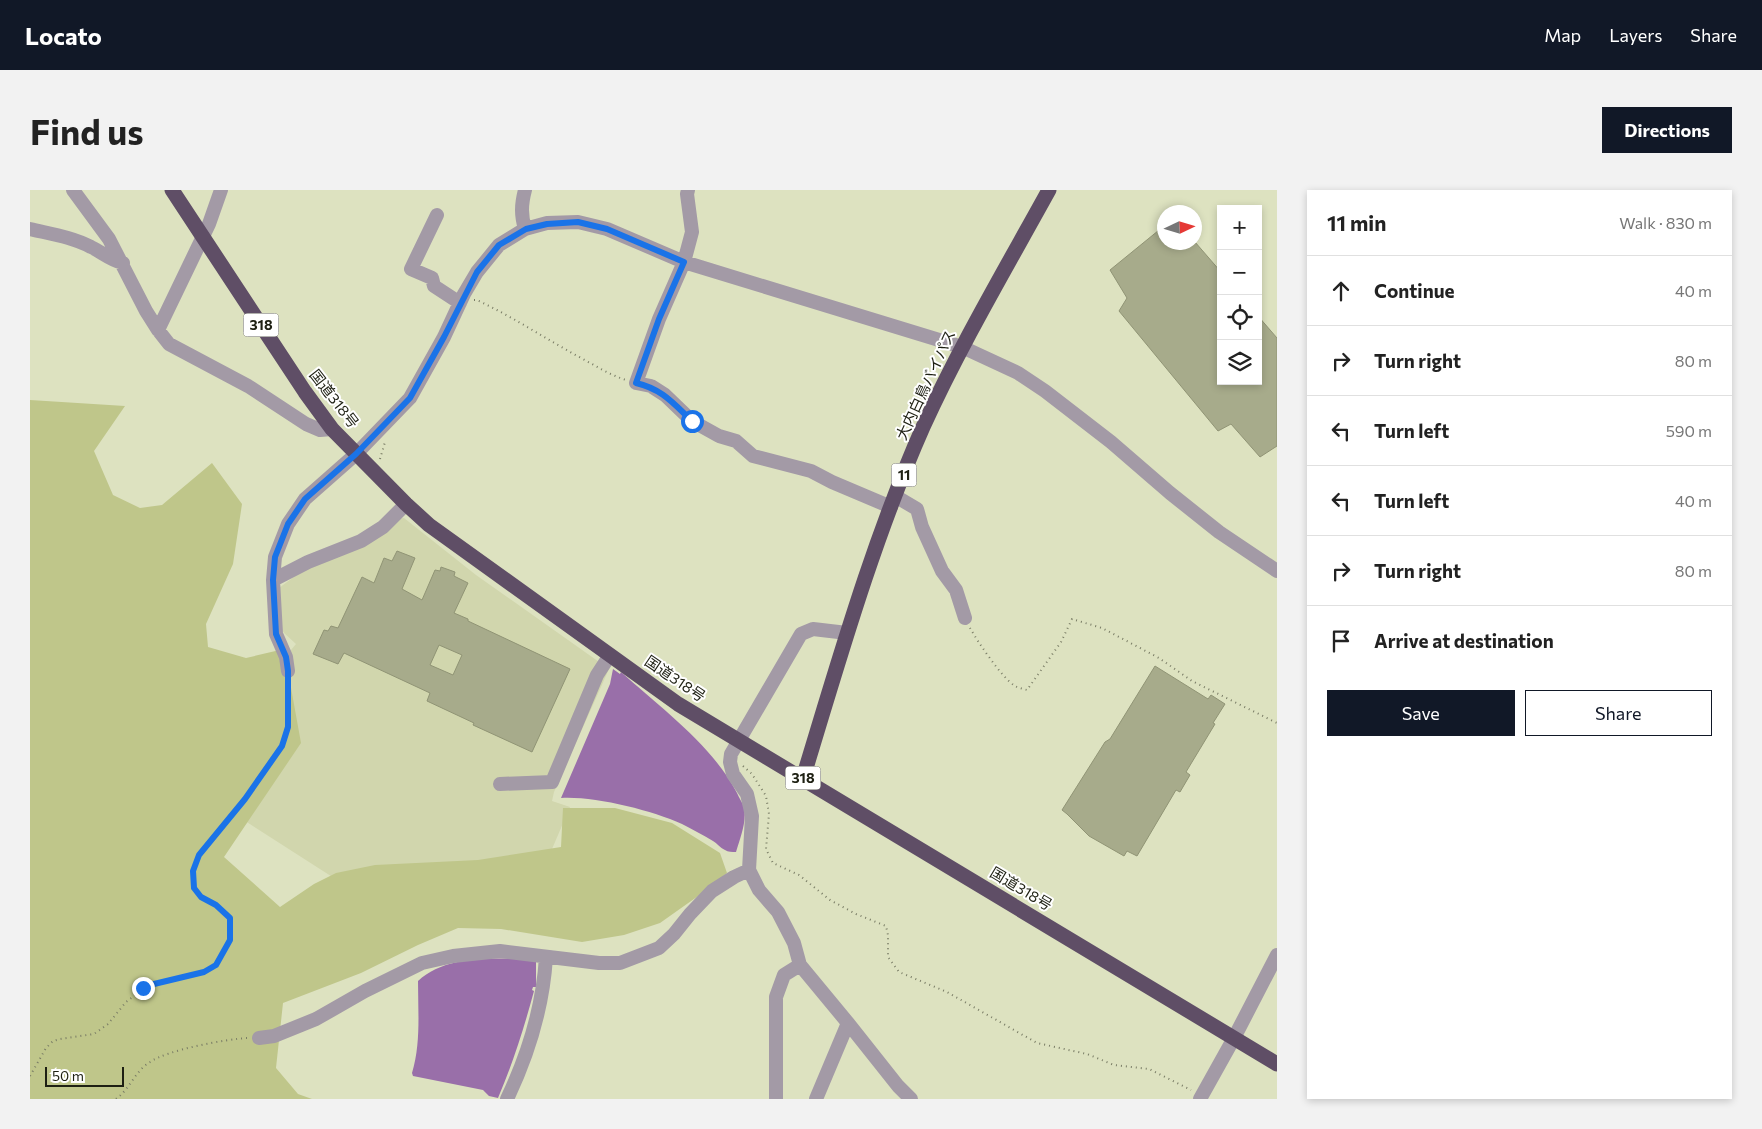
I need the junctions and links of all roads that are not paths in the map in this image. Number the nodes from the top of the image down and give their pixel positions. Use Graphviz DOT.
graph roads {
  1 [pos="73,190"];
  2 [pos="172,190"];
  3 [pos="221,190"];
  4 [pos="525,190"];
  5 [pos="688,190"];
  6 [pos="1049,190"];
  7 [pos="438,215"];
  8 [pos="30,229"];
  9 [pos="526,229"];
  10 [pos="202,236"];
  11 [pos="684,262"];
  12 [pos="123,263"];
  13 [pos="465,301"];
  14 [pos="158,330"];
  15 [pos="962,347"];
  16 [pos="332,429"];
  17 [pos="356,454"];
  18 [pos="893,502"];
  19 [pos="406,504"];
  20 [pos="1277,571"];
  21 [pos="273,580"];
  22 [pos="965,618"];
  23 [pos="847,633"];
  24 [pos="606,660"];
  25 [pos="288,671"];
  26 [pos="735,748"];
  27 [pos="803,778"];
  28 [pos="500,784"];
  29 [pos="749,870"];
  30 [pos="1277,955"];
  31 [pos="546,957"];
  32 [pos="800,965"];
  33 [pos="848,1022"];
  34 [pos="259,1038"];
  35 [pos="1234,1038"];
  36 [pos="1277,1064"];
  37 [pos="1201,1097"];
  38 [pos="507,1099"];
  39 [pos="776,1099"];
  40 [pos="816,1099"];
  41 [pos="911,1099"];
  1 -- 12 [label="street"];
  2 -- 10 [label="highway, 国道318号 / 318"];
  3 -- 10 [label="street"];
  4 -- 9 [label="street"];
  5 -- 11 [label="street"];
  6 -- 15 [label="highway, 大内白鳥バイパス / 11"];
  7 -- 13 [label="street"];
  8 -- 12 [label="street"];
  9 -- 11 [label="street"];
  9 -- 13 [label="street"];
  10 -- 14 [label="street"];
  10 -- 16 [label="highway, 国道318号 / 318"];
  11 -- 15 [label="street"];
  11 -- 18 [label="street"];
  12 -- 14 [label="street"];
  13 -- 17 [label="street"];
  14 -- 16 [label="street"];
  15 -- 18 [label="highway, 大内白鳥バイパス / 11"];
  15 -- 20 [label="street"];
  16 -- 17 [label="highway, 国道318号 / 318"];
  17 -- 19 [label="highway, 国道318号 / 318"];
  17 -- 21 [label="street"];
  18 -- 22 [label="street"];
  18 -- 23 [label="highway, 大内白鳥バイパス / 11"];
  19 -- 21 [label="street"];
  19 -- 24 [label="highway, 国道318号 / 318"];
  21 -- 25 [label="street"];
  23 -- 26 [label="street"];
  23 -- 27 [label="highway, 大内白鳥バイパス / 11"];
  24 -- 26 [label="highway, 国道318号 / 318"];
  24 -- 28 [label="street"];
  26 -- 27 [label="highway, 国道318号 / 318"];
  26 -- 29 [label="street"];
  27 -- 35 [label="highway, 国道318号 / 318"];
  29 -- 31 [label="street"];
  29 -- 32 [label="street"];
  30 -- 35 [label="street"];
  31 -- 34 [label="street"];
  31 -- 38 [label="street"];
  32 -- 33 [label="street"];
  32 -- 39 [label="street"];
  33 -- 40 [label="street"];
  33 -- 41 [label="street"];
  35 -- 36 [label="highway, 国道318号 / 318"];
  35 -- 37 [label="street"];
}
